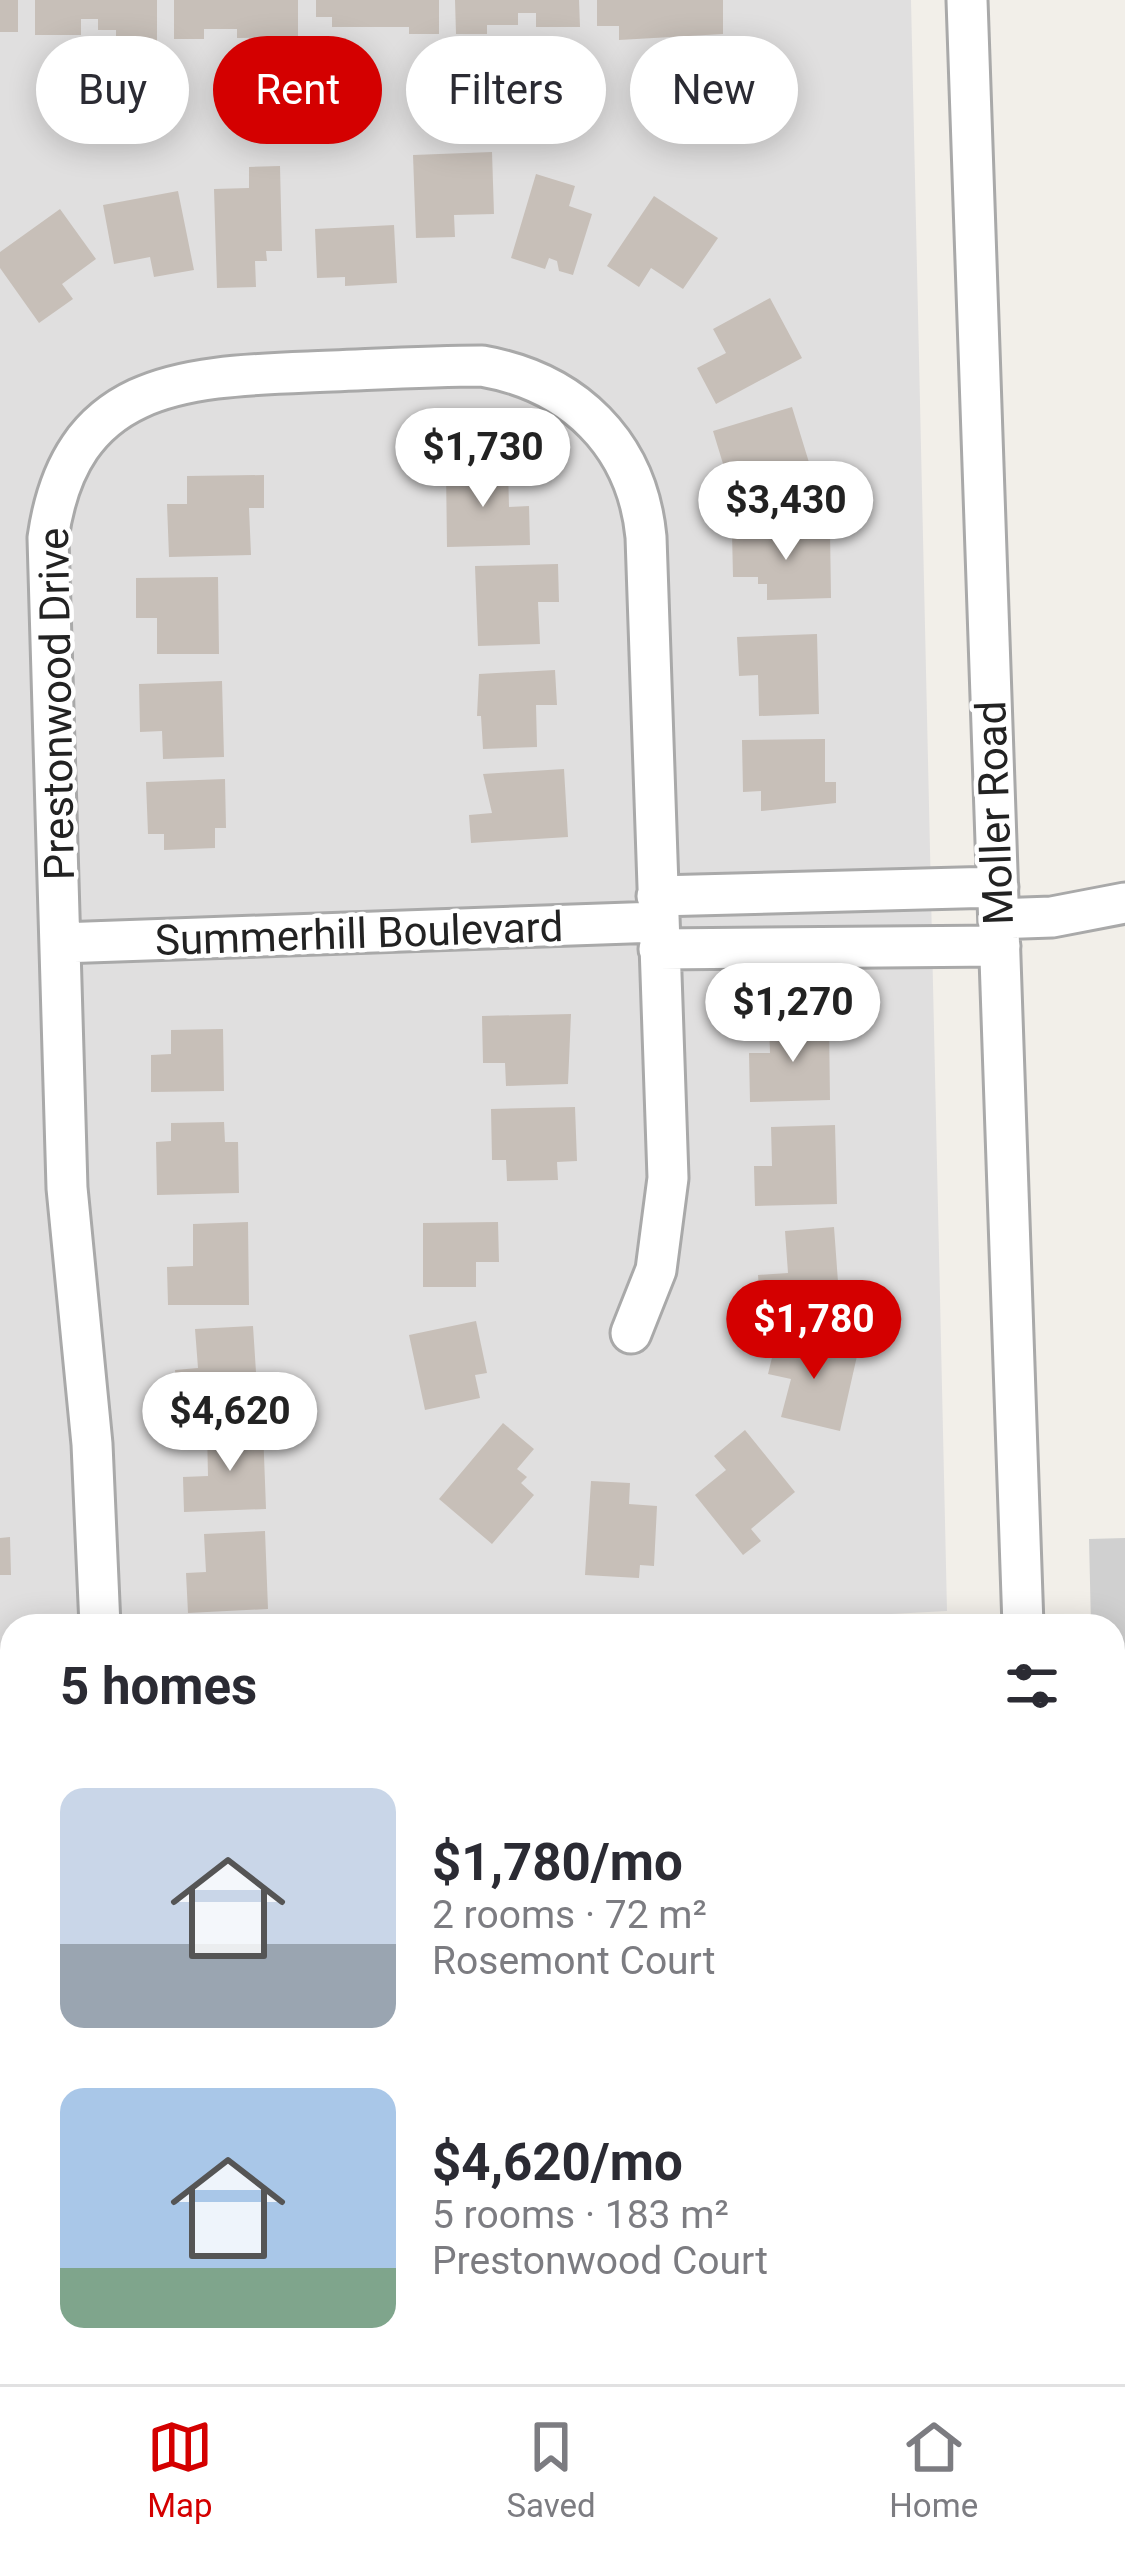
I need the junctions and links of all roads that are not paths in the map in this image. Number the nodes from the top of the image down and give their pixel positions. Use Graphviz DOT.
graph roads {
  1 [pos="967,0"];
  2 [pos="1125,903"];
  3 [pos="999,918"];
  4 [pos="658,922"];
  5 [pos="60,944"];
  6 [pos="631,1333"];
  7 [pos="99,1614"];
  8 [pos="1023,1614"];
  1 -- 3 [label="street, Moller Road"];
  2 -- 3 [label="street"];
  3 -- 4 [label="street, Summerhill Boulevard"];
  3 -- 4 [label="street, Summerhill Boulevard"];
  3 -- 8 [label="street, Moller Road"];
  4 -- 5 [label="street, Summerhill Boulevard"];
  4 -- 5 [label="street, Prestonwood Drive"];
  4 -- 6 [label="street, Prestonwood Drive"];
  5 -- 7 [label="street, Prestonwood Drive"];
}
